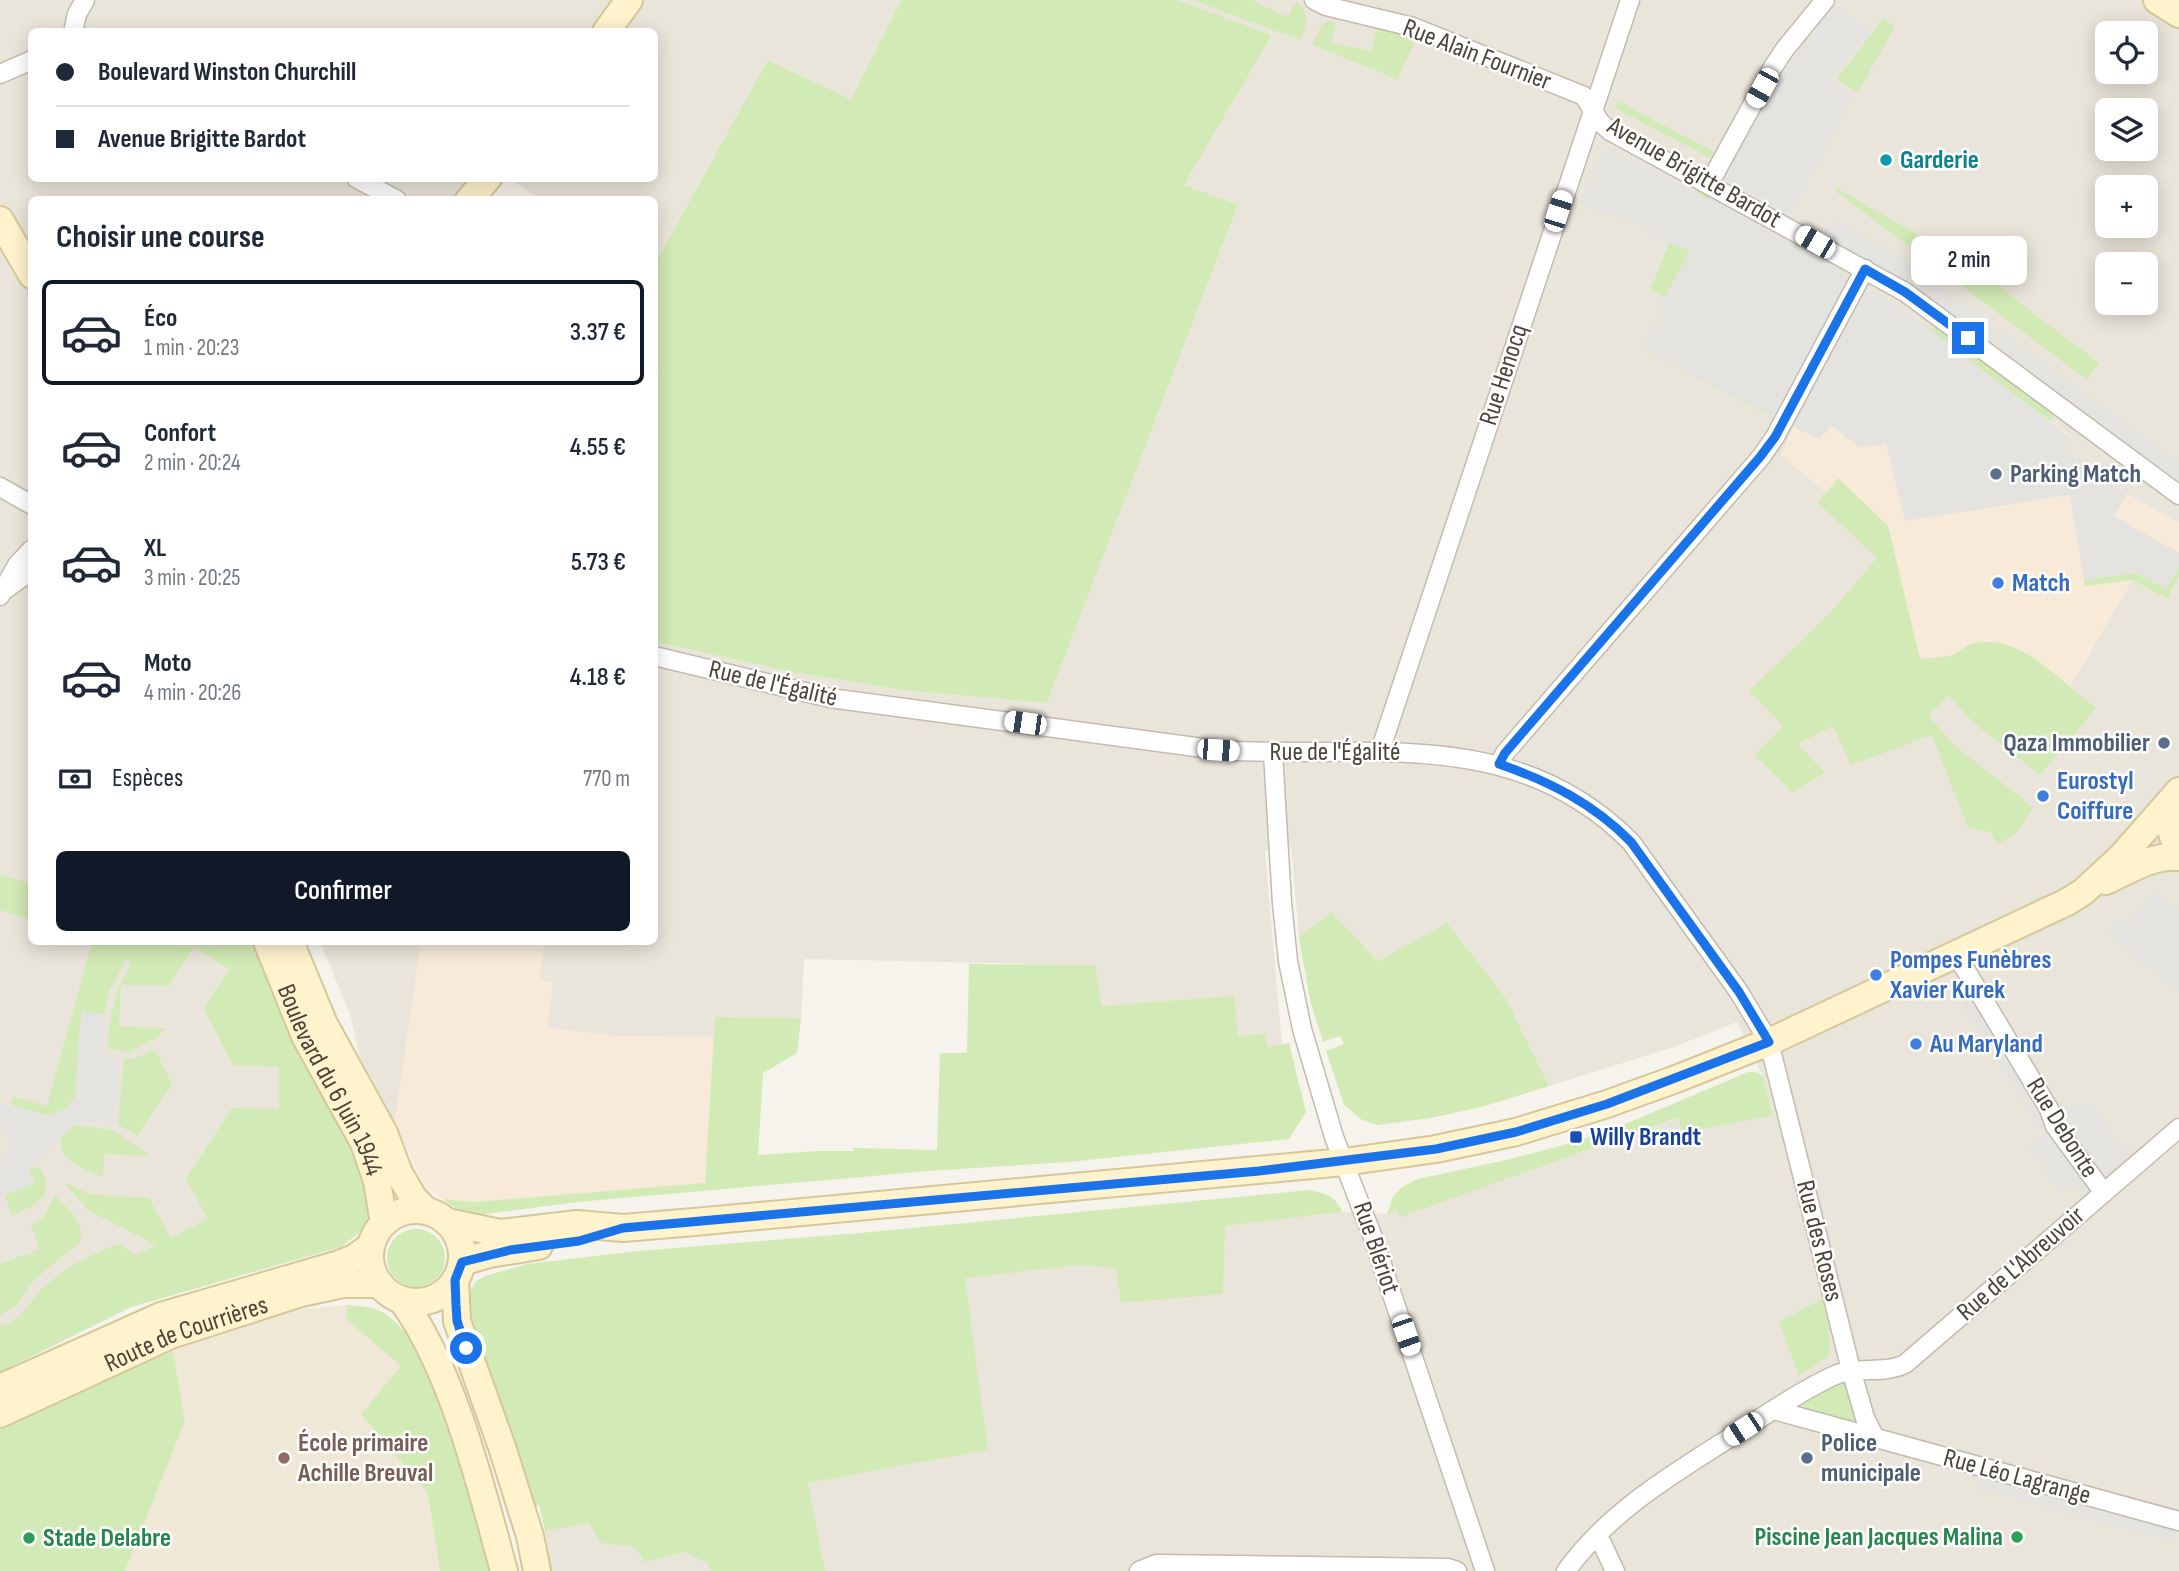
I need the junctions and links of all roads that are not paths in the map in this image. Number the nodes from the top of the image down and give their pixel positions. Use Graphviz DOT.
graph roads {
  1 [pos="85,0"];
  2 [pos="629,0"];
  3 [pos="1314,0"];
  4 [pos="1630,0"];
  5 [pos="1825,0"];
  6 [pos="2157,0"];
  7 [pos="2179,14"];
  8 [pos="74,28"];
  9 [pos="609,28"];
  10 [pos="28,62"];
  11 [pos="0,74"];
  12 [pos="1592,109"];
  13 [pos="363,182"];
  14 [pos="485,182"];
  15 [pos="1709,184"];
  16 [pos="390,196"];
  17 [pos="472,196"];
  18 [pos="0,220"];
  19 [pos="28,268"];
  20 [pos="1865,269"];
  21 [pos="0,487"];
  22 [pos="2179,495"];
  23 [pos="27,499"];
  24 [pos="28,553"];
  25 [pos="28,574"];
  26 [pos="1,593"];
  27 [pos="658,657"];
  28 [pos="1380,751"];
  29 [pos="1273,753"];
  30 [pos="1499,764"];
  31 [pos="2178,793"];
  32 [pos="2179,844"];
  33 [pos="2179,857"];
  34 [pos="2083,892"];
  35 [pos="268,945"];
  36 [pos="291,945"];
  37 [pos="1956,954"];
  38 [pos="1769,1042"];
  39 [pos="2179,1128"];
  40 [pos="1344,1162"];
  41 [pos="2104,1193"];
  42 [pos="436,1217"];
  43 [pos="384,1223"];
  44 [pos="623,1228"];
  45 [pos="372,1246"];
  46 [pos="459,1271"];
  47 [pos="391,1292"];
  48 [pos="1851,1370"];
  49 [pos="0,1388"];
  50 [pos="1774,1409"];
  51 [pos="0,1414"];
  52 [pos="1875,1438"];
  53 [pos="2179,1521"];
  54 [pos="1598,1535"];
  55 [pos="1566,1568"];
  56 [pos="504,1571"];
  57 [pos="537,1571"];
  58 [pos="1139,1571"];
  59 [pos="1457,1571"];
  60 [pos="1485,1571"];
  61 [pos="1615,1571"];
  1 -- 8 [label="street"];
  2 -- 9 [label="main road"];
  3 -- 12 [label="street, Rue Alain Fournier"];
  4 -- 12 [label="street, Rue Henocq"];
  5 -- 15 [label="street"];
  6 -- 7 [label="main road"];
  10 -- 11 [label="street"];
  12 -- 15 [label="street, Avenue Brigitte Bardot"];
  12 -- 28 [label="street, Rue Henocq"];
  13 -- 16 [label="street"];
  14 -- 17 [label="main road"];
  15 -- 20 [label="street, Avenue Brigitte Bardot"];
  18 -- 19 [label="main road"];
  20 -- 22 [label="street, Avenue Brigitte Bardot"];
  20 -- 30 [label="street"];
  21 -- 23 [label="street"];
  24 -- 26 [label="street"];
  25 -- 26 [label="street"];
  27 -- 29 [label="street, Rue de l'Égalité"];
  28 -- 29 [label="street, Rue de l'Égalité"];
  28 -- 30 [label="street, Rue de l'Égalité"];
  29 -- 40 [label="street, Rue Blériot"];
  30 -- 38 [label="street, Rue de l'Égalité"];
  31 -- 32 [label="main road"];
  31 -- 34 [label="main road"];
  33 -- 34 [label="main road"];
  34 -- 37 [label="main road"];
  35 -- 43 [label="main road, Boulevard du 6 Juin 1944"];
  36 -- 42 [label="main road, Boulevard du 6 Juin 1944"];
  37 -- 38 [label="main road"];
  37 -- 41 [label="street, Rue Debonte"];
  38 -- 40 [label="main road"];
  38 -- 48 [label="street, Rue des Roses"];
  39 -- 41 [label="street, Rue de L'Abreuvoir"];
  40 -- 44 [label="main road"];
  40 -- 60 [label="street, Rue Blériot"];
  41 -- 48 [label="street, Rue de L'Abreuvoir"];
  42 -- 43 [label="main road"];
  42 -- 44 [label="main road"];
  42 -- 46 [label="main road"];
  43 -- 45 [label="main road"];
  44 -- 46 [label="main road"];
  45 -- 47 [label="main road"];
  45 -- 49 [label="main road, Route de Courrières"];
  46 -- 47 [label="main road"];
  46 -- 57 [label="main road"];
  47 -- 51 [label="main road, Route de Courrières"];
  47 -- 56 [label="main road"];
  48 -- 50 [label="street"];
  48 -- 52 [label="street, Rue des Roses"];
  50 -- 52 [label="street, Rue Léo Lagrange"];
  50 -- 54 [label="street"];
  52 -- 53 [label="street, Rue Léo Lagrange"];
  54 -- 55 [label="street"];
  54 -- 61 [label="street"];
  58 -- 59 [label="street"];
}
